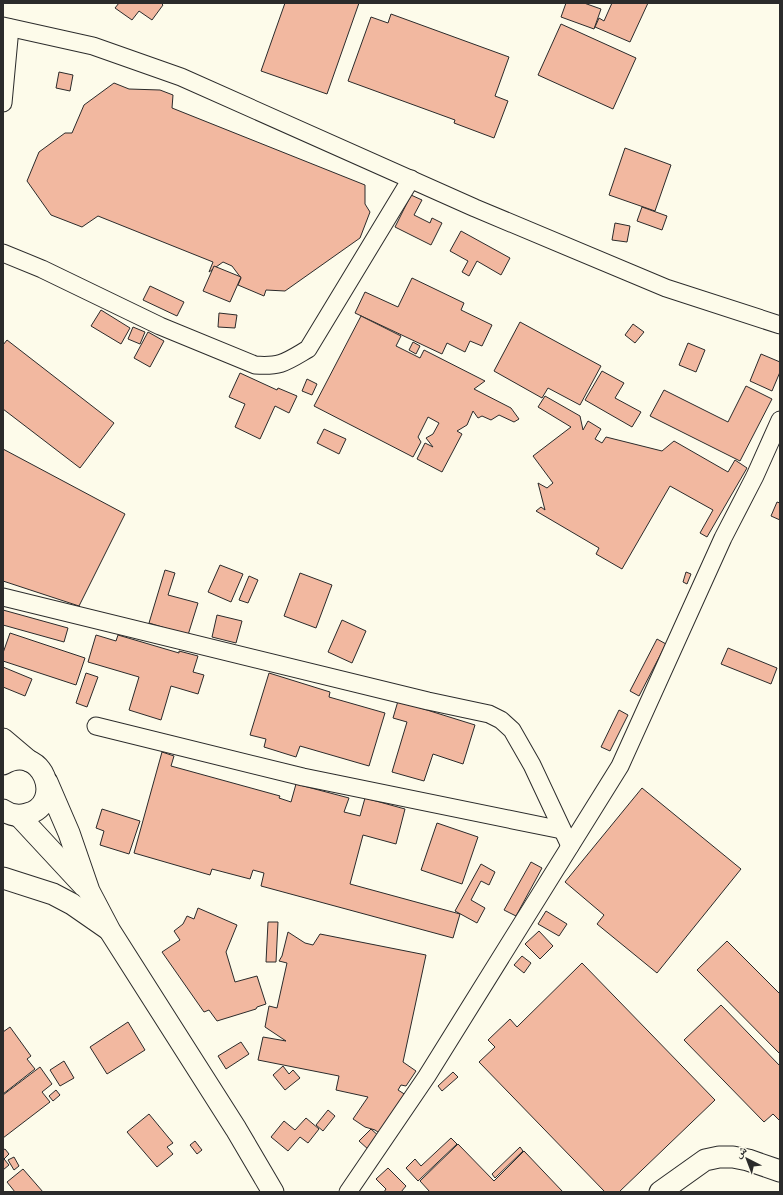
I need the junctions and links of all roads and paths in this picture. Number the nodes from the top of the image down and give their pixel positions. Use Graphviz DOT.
graph roads {
  1 [pos="7,27"];
  2 [pos="3,103"];
  3 [pos="411,179"];
  4 [pos="3,253"];
  5 [pos="780,325"];
  6 [pos="780,420"];
  7 [pos="3,597"];
  8 [pos="96,726"];
  9 [pos="3,739"];
  10 [pos="29,761"];
  11 [pos="3,764"];
  12 [pos="47,782"];
  13 [pos="8,815"];
  14 [pos="562,830"];
  15 [pos="570,846"];
  16 [pos="3,878"];
  17 [pos="89,891"];
  18 [pos="110,931"];
  19 [pos="780,1171"];
  20 [pos="671,1189"];
  21 [pos="273,1192"];
  22 [pos="348,1192"];
  1 -- 2 [label="street"];
  1 -- 3 [label="street"];
  3 -- 4 [label="street"];
  3 -- 5 [label="street"];
  6 -- 15 [label="street"];
  7 -- 14 [label="street"];
  8 -- 14 [label="street"];
  9 -- 10 [label="main road"];
  10 -- 11 [label="main road"];
  10 -- 12 [label="main road"];
  12 -- 13 [label="main road"];
  12 -- 17 [label="main road"];
  13 -- 17 [label="main road"];
  14 -- 15 [label="street"];
  15 -- 22 [label="street"];
  16 -- 18 [label="main road"];
  17 -- 18 [label="main road"];
  18 -- 21 [label="main road"];
  19 -- 20 [label="main road"];
}
